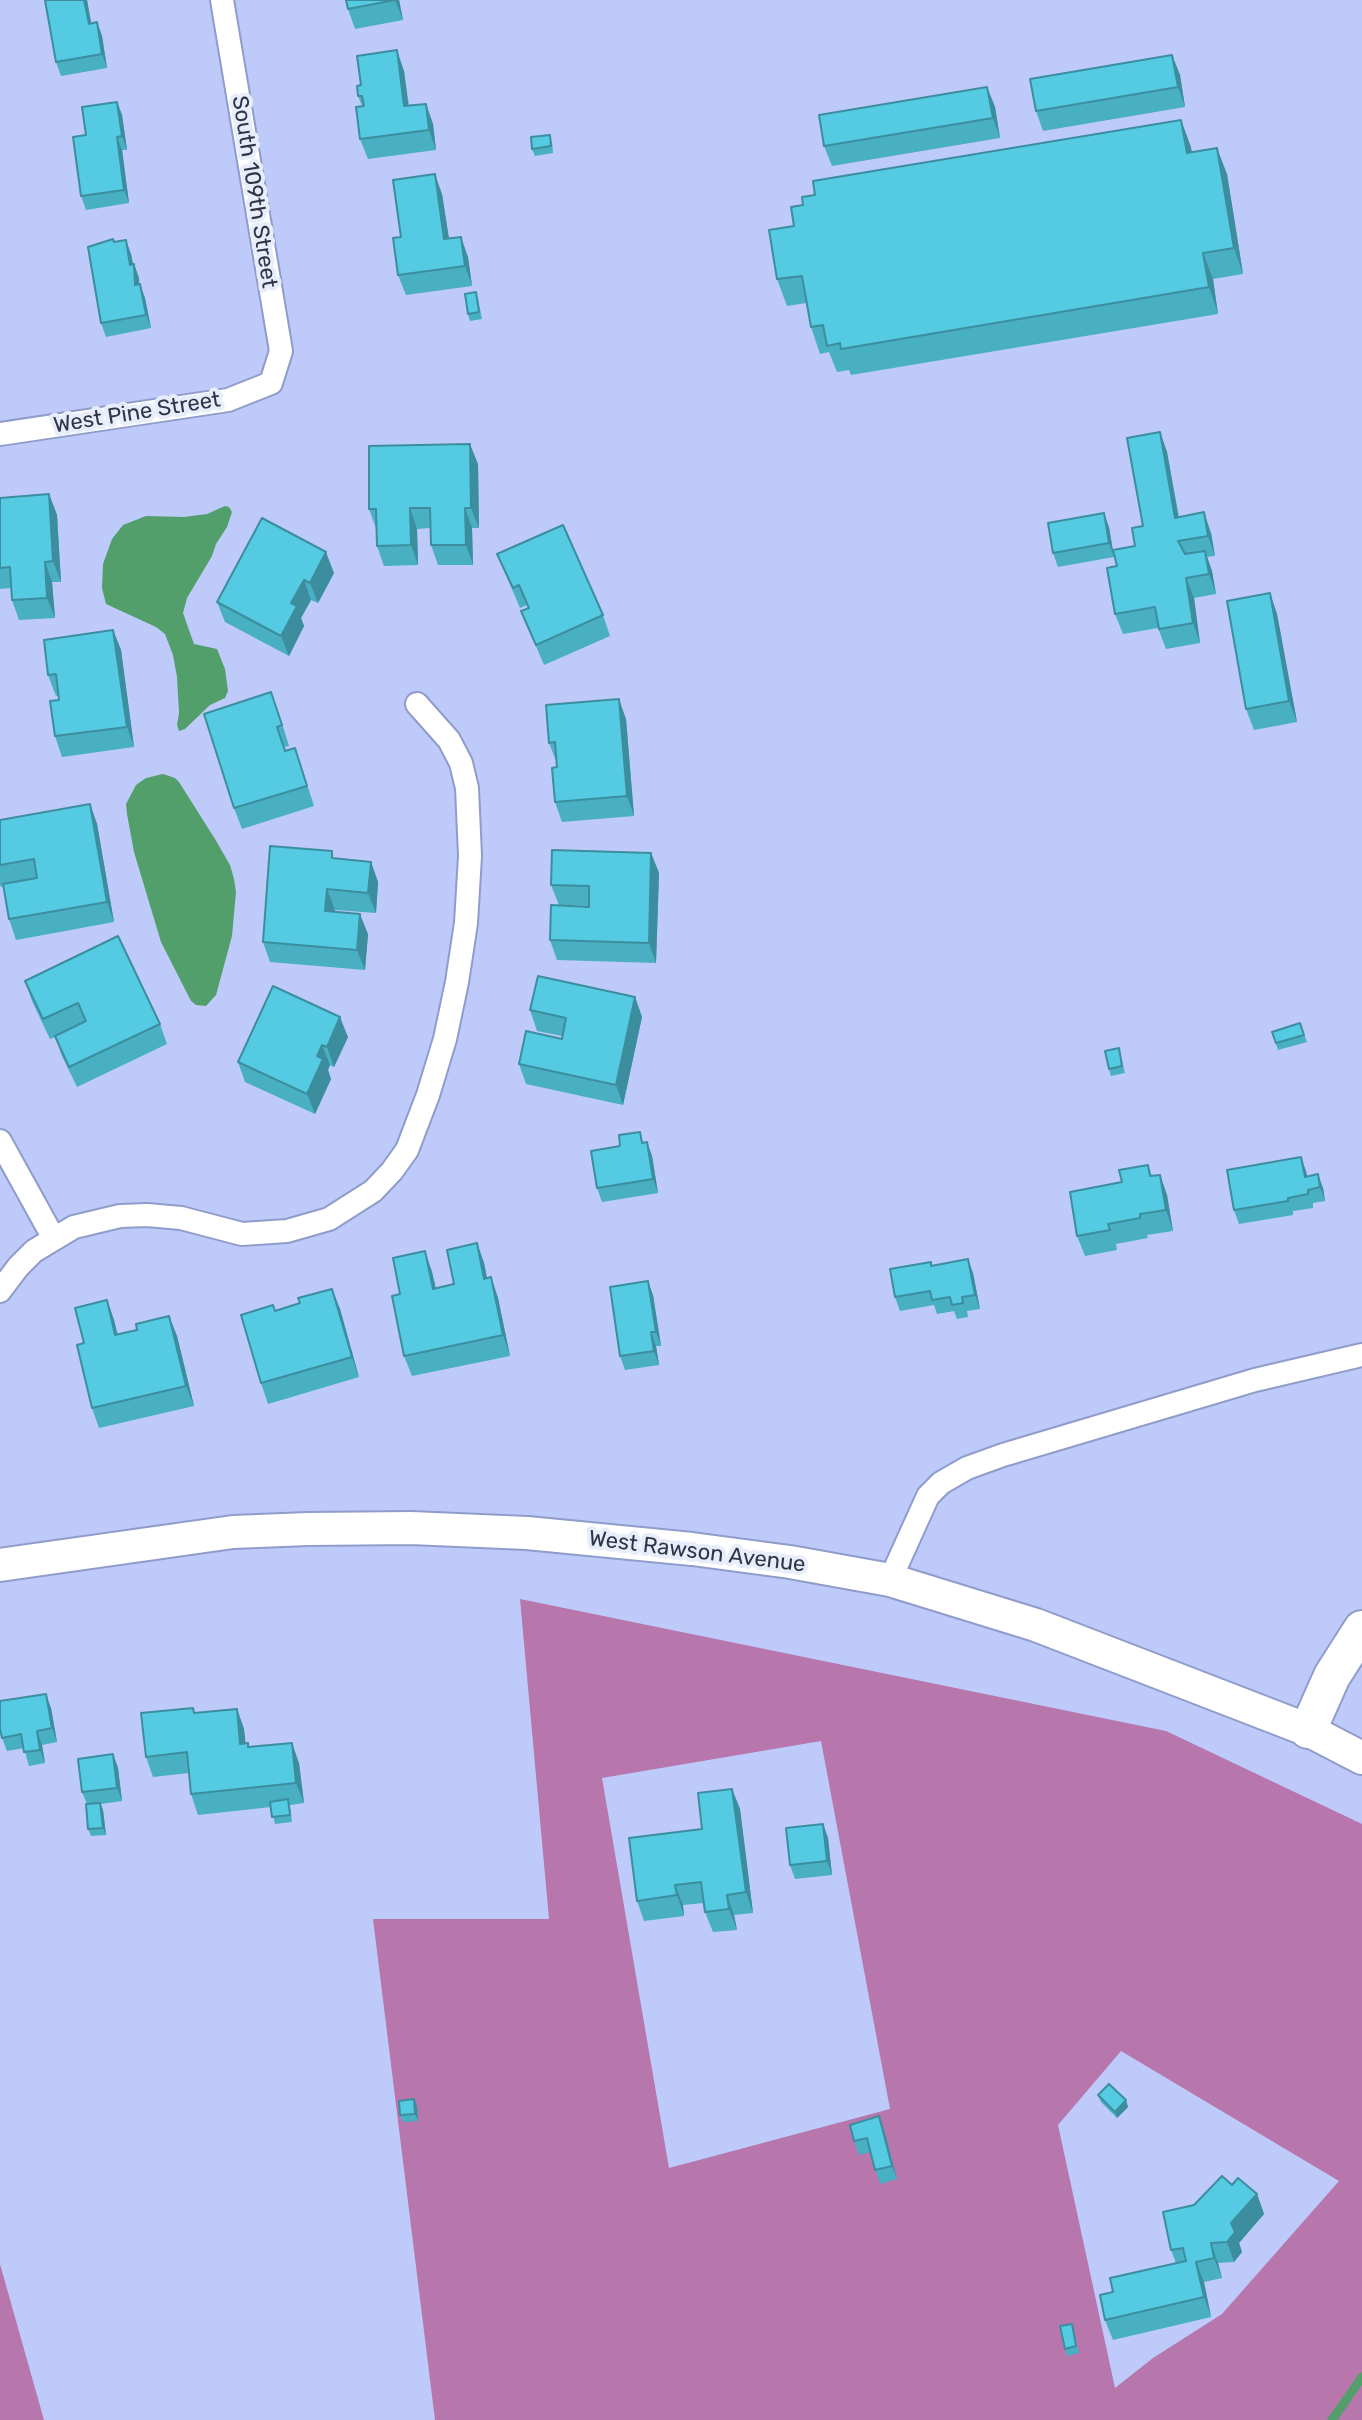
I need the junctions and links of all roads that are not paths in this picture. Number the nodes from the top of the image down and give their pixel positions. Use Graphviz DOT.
graph roads {
  1 [pos="222,0"];
  2 [pos="271,383"];
  3 [pos="0,434"];
  4 [pos="417,704"];
  5 [pos="0,1141"];
  6 [pos="53,1237"];
  7 [pos="0,1291"];
  8 [pos="1362,1355"];
  9 [pos="0,1565"];
  10 [pos="890,1580"];
  11 [pos="1362,1629"];
  12 [pos="1308,1730"];
  13 [pos="1362,1758"];
  1 -- 2 [label="street, South 109th Street"];
  2 -- 3 [label="street, West Pine Street"];
  4 -- 6 [label="street"];
  5 -- 6 [label="street"];
  6 -- 7 [label="street"];
  8 -- 10 [label="street"];
  9 -- 10 [label="street, West Rawson Avenue"];
  10 -- 12 [label="street, West Rawson Avenue"];
  11 -- 12 [label="main road"];
  12 -- 13 [label="street, West Rawson Avenue"];
}
